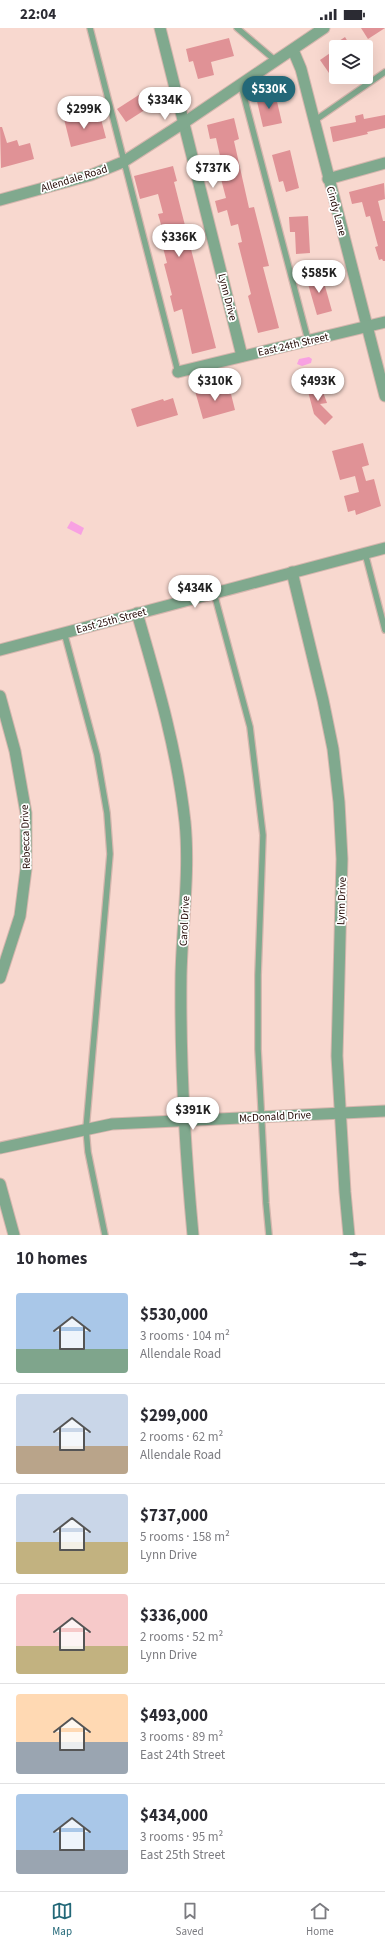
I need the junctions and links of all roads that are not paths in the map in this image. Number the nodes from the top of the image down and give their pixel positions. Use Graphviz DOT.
graph roads {
  1 [pos="90,28"];
  2 [pos="160,28"];
  3 [pos="237,28"];
  4 [pos="324,28"];
  5 [pos="293,50"];
  6 [pos="277,61"];
  7 [pos="385,72"];
  8 [pos="241,85"];
  9 [pos="314,121"];
  10 [pos="185,122"];
  11 [pos="124,161"];
  12 [pos="385,163"];
  13 [pos="328,179"];
  14 [pos="0,200"];
  15 [pos="385,322"];
  16 [pos="367,326"];
  17 [pos="308,340"];
  18 [pos="242,356"];
  19 [pos="178,372"];
  20 [pos="385,396"];
  21 [pos="385,548"];
  22 [pos="365,553"];
  23 [pos="292,572"];
  24 [pos="214,592"];
  25 [pos="137,613"];
  26 [pos="385,630"];
  27 [pos="64,632"];
  28 [pos="0,650"];
  29 [pos="0,696"];
  30 [pos="0,978"];
  31 [pos="385,1111"];
  32 [pos="340,1113"];
  33 [pos="262,1116"];
  34 [pos="183,1120"];
  35 [pos="86,1129"];
  36 [pos="0,1148"];
  37 [pos="0,1184"];
  38 [pos="14,1235"];
  39 [pos="105,1235"];
  40 [pos="193,1235"];
  41 [pos="269,1235"];
  42 [pos="349,1235"];
  1 -- 11 [label="lane"];
  2 -- 10 [label="street, Lynn Drive"];
  3 -- 6 [label="lane"];
  4 -- 5 [label="street, Allendale Road"];
  5 -- 6 [label="street, Allendale Road"];
  5 -- 9 [label="street, Cindy Lane"];
  6 -- 8 [label="street, Allendale Road"];
  7 -- 9 [label="lane"];
  8 -- 10 [label="street, Allendale Road"];
  8 -- 17 [label="lane"];
  9 -- 13 [label="street, Cindy Lane"];
  10 -- 11 [label="street, Allendale Road"];
  10 -- 18 [label="street, Lynn Drive"];
  11 -- 14 [label="street, Allendale Road"];
  11 -- 19 [label="lane"];
  12 -- 13 [label="street"];
  13 -- 16 [label="street, Cindy Lane"];
  15 -- 16 [label="street, East 24th Street"];
  16 -- 17 [label="street, East 24th Street"];
  16 -- 20 [label="street, Cindy Lane"];
  17 -- 18 [label="street, East 24th Street"];
  18 -- 19 [label="street, East 24th Street"];
  21 -- 22 [label="street, East 25th Street"];
  22 -- 23 [label="street, East 25th Street"];
  22 -- 26 [label="lane"];
  23 -- 24 [label="street, East 25th Street"];
  23 -- 32 [label="street, Lynn Drive"];
  24 -- 25 [label="street, East 25th Street"];
  24 -- 33 [label="lane"];
  25 -- 27 [label="street, East 25th Street"];
  25 -- 34 [label="street, Carol Drive"];
  27 -- 28 [label="street, East 25th Street"];
  27 -- 35 [label="lane"];
  29 -- 30 [label="street, Rebecca Drive"];
  31 -- 32 [label="street, McDonald Drive"];
  32 -- 33 [label="street, McDonald Drive"];
  32 -- 42 [label="street, Lynn Drive"];
  33 -- 34 [label="street, McDonald Drive"];
  33 -- 41 [label="lane"];
  34 -- 35 [label="street, McDonald Drive"];
  34 -- 40 [label="street, Carol Drive"];
  35 -- 36 [label="street, McDonald Drive"];
  35 -- 39 [label="lane"];
  37 -- 38 [label="street"];
}
